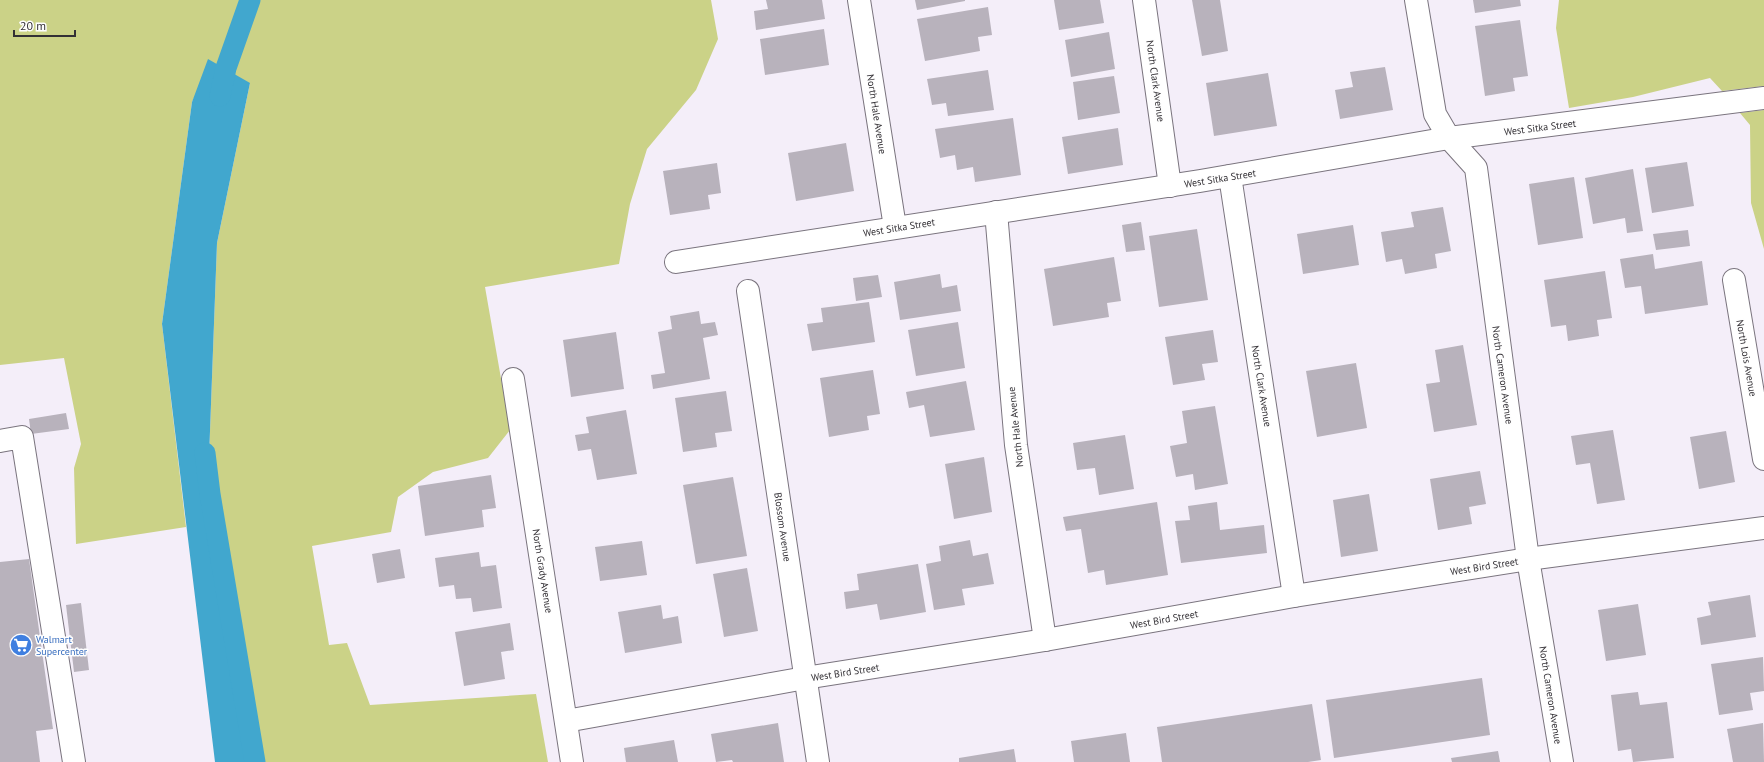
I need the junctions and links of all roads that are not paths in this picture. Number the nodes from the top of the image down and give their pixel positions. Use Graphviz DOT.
graph roads {
  1 [pos="859,0"];
  2 [pos="1144,0"];
  3 [pos="1416,0"];
  4 [pos="1764,98"];
  5 [pos="1449,138"];
  6 [pos="1230,176"];
  7 [pos="1170,186"];
  8 [pos="996,212"];
  9 [pos="895,227"];
  10 [pos="676,262"];
  11 [pos="1734,280"];
  12 [pos="748,291"];
  13 [pos="513,379"];
  14 [pos="0,441"];
  15 [pos="1764,459"];
  16 [pos="1764,528"];
  17 [pos="1528,559"];
  18 [pos="1294,596"];
  19 [pos="1045,640"];
  20 [pos="805,678"];
  21 [pos="566,721"];
  22 [pos="74,762"];
  23 [pos="572,762"];
  24 [pos="818,762"];
  25 [pos="1562,762"];
  1 -- 9 [label="street, North Hale Avenue"];
  2 -- 7 [label="street, North Clark Avenue"];
  3 -- 5 [label="street, North Cameron Avenue"];
  4 -- 5 [label="street, West Sitka Street"];
  5 -- 6 [label="street, West Sitka Street"];
  5 -- 17 [label="street, North Cameron Avenue"];
  6 -- 7 [label="street, West Sitka Street"];
  6 -- 18 [label="street, North Clark Avenue"];
  7 -- 8 [label="street, West Sitka Street"];
  8 -- 9 [label="street, West Sitka Street"];
  8 -- 19 [label="street, North Hale Avenue"];
  9 -- 10 [label="street, West Sitka Street"];
  11 -- 15 [label="street, North Lois Avenue"];
  12 -- 20 [label="street, Blossom Avenue"];
  13 -- 21 [label="street, North Grady Avenue"];
  14 -- 22 [label="street"];
  16 -- 17 [label="street, West Bird Street"];
  17 -- 18 [label="street, West Bird Street"];
  17 -- 25 [label="street, North Cameron Avenue"];
  18 -- 19 [label="street, West Bird Street"];
  19 -- 20 [label="street, West Bird Street"];
  20 -- 21 [label="street, West Bird Street"];
  20 -- 24 [label="street, Blossom Avenue"];
  21 -- 23 [label="street, North Grady Avenue"];
}
